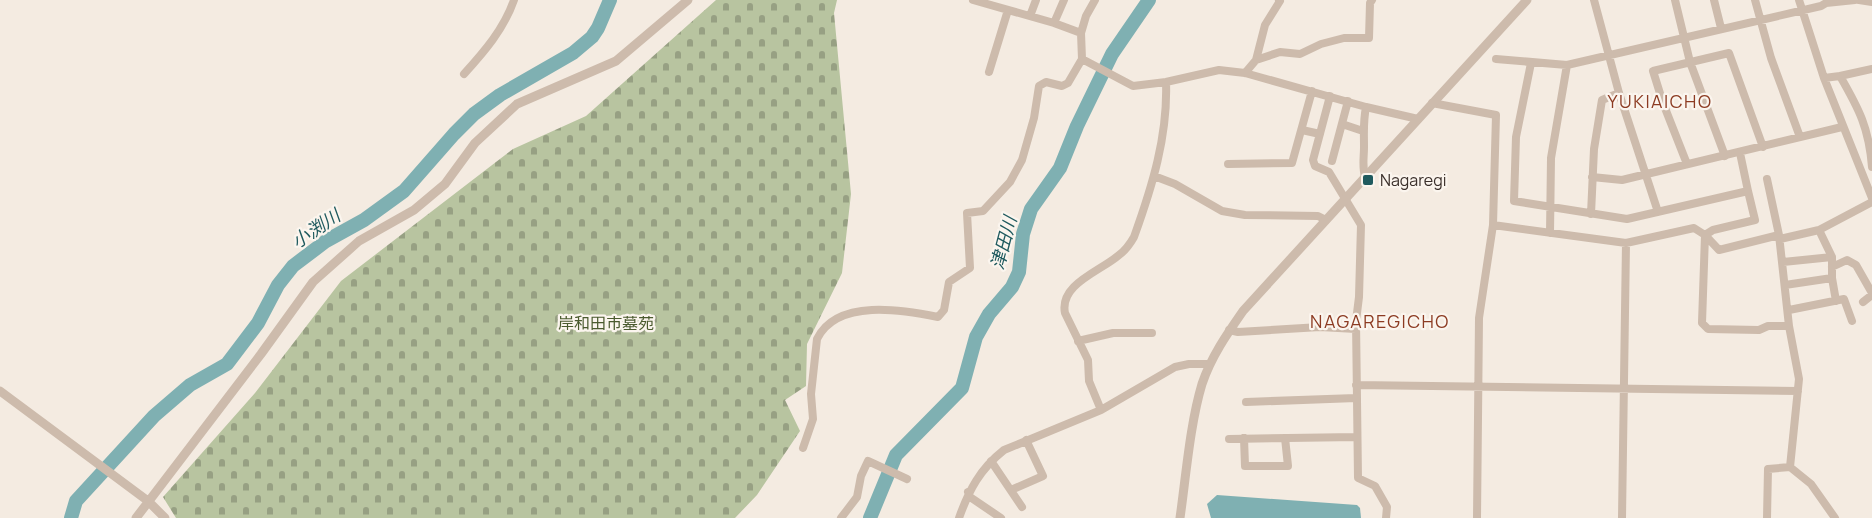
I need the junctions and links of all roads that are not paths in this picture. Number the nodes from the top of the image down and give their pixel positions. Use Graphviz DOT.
graph roads {
  1 [pos="514,0"];
  2 [pos="688,0"];
  3 [pos="973,0"];
  4 [pos="1036,0"];
  5 [pos="1064,0"];
  6 [pos="1095,0"];
  7 [pos="1279,0"];
  8 [pos="1371,0"];
  9 [pos="1527,0"];
  10 [pos="1594,0"];
  11 [pos="1675,0"];
  12 [pos="1714,0"];
  13 [pos="1755,0"];
  14 [pos="1799,0"];
  15 [pos="1857,0"];
  16 [pos="1872,2"];
  17 [pos="1807,6"];
  18 [pos="1008,10"];
  19 [pos="1030,16"];
  20 [pos="1759,19"];
  21 [pos="1054,23"];
  22 [pos="1721,28"];
  23 [pos="1080,33"];
  24 [pos="1684,37"];
  25 [pos="1609,55"];
  26 [pos="1082,59"];
  27 [pos="1496,59"];
  28 [pos="1256,60"];
  29 [pos="1690,62"];
  30 [pos="1531,63"];
  31 [pos="1567,65"];
  32 [pos="1872,69"];
  33 [pos="989,72"];
  34 [pos="1245,73"];
  35 [pos="464,74"];
  36 [pos="1840,76"];
  37 [pos="1824,78"];
  38 [pos="1166,82"];
  39 [pos="1312,91"];
  40 [pos="1619,93"];
  41 [pos="1330,96"];
  42 [pos="1348,101"];
  43 [pos="1432,103"];
  44 [pos="1366,107"];
  45 [pos="1418,119"];
  46 [pos="1342,124"];
  47 [pos="1842,128"];
  48 [pos="1302,130"];
  49 [pos="1363,131"];
  50 [pos="1320,134"];
  51 [pos="1800,137"];
  52 [pos="1871,142"];
  53 [pos="1763,147"];
  54 [pos="1740,153"];
  55 [pos="1725,156"];
  56 [pos="1332,161"];
  57 [pos="1228,164"];
  58 [pos="1687,164"];
  59 [pos="1872,168"];
  60 [pos="1647,174"];
  61 [pos="1154,176"];
  62 [pos="1365,177"];
  63 [pos="1592,177"];
  64 [pos="1767,179"];
  65 [pos="1870,185"];
  66 [pos="1748,191"];
  67 [pos="1345,199"];
  68 [pos="1872,200"];
  69 [pos="1550,208"];
  70 [pos="1658,212"];
  71 [pos="1591,214"];
  72 [pos="1326,220"];
  73 [pos="1493,225"];
  74 [pos="1819,230"];
  75 [pos="1550,232"];
  76 [pos="1705,235"];
  77 [pos="1780,237"];
  78 [pos="1626,243"];
  79 [pos="1832,257"];
  80 [pos="1783,262"];
  81 [pos="1832,267"];
  82 [pos="1832,278"];
  83 [pos="1785,285"];
  84 [pos="1872,294"];
  85 [pos="1836,301"];
  86 [pos="1863,302"];
  87 [pos="1789,310"];
  88 [pos="1852,321"];
  89 [pos="1789,326"];
  90 [pos="1356,329"];
  91 [pos="1229,330"];
  92 [pos="1152,333"];
  93 [pos="1078,341"];
  94 [pos="1210,364"];
  95 [pos="1356,385"];
  96 [pos="1478,386"];
  97 [pos="1623,388"];
  98 [pos="0,391"];
  99 [pos="1798,391"];
  100 [pos="1356,398"];
  101 [pos="1246,402"];
  102 [pos="1101,410"];
  103 [pos="1357,437"];
  104 [pos="1244,438"];
  105 [pos="1285,438"];
  106 [pos="1229,439"];
  107 [pos="1026,440"];
  108 [pos="803,448"];
  109 [pos="991,461"];
  110 [pos="1790,467"];
  111 [pos="907,479"];
  112 [pos="1011,489"];
  113 [pos="968,492"];
  114 [pos="148,501"];
  115 [pos="1022,507"];
  116 [pos="136,518"];
  117 [pos="165,518"];
  118 [pos="841,518"];
  119 [pos="958,518"];
  120 [pos="1001,518"];
  121 [pos="1180,518"];
  122 [pos="1386,518"];
  123 [pos="1477,518"];
  124 [pos="1622,518"];
  125 [pos="1767,518"];
  126 [pos="1835,518"];
  1 -- 35 [label="street"];
  2 -- 114 [label="street"];
  3 -- 18 [label="street"];
  4 -- 19 [label="street"];
  5 -- 21 [label="street"];
  6 -- 23 [label="street"];
  7 -- 28 [label="street"];
  8 -- 28 [label="street"];
  9 -- 43 [label="street"];
  10 -- 25 [label="street"];
  11 -- 24 [label="street"];
  12 -- 22 [label="street"];
  13 -- 20 [label="street"];
  14 -- 17 [label="street"];
  15 -- 16 [label="street"];
  15 -- 17 [label="street"];
  17 -- 20 [label="street"];
  17 -- 37 [label="street"];
  18 -- 19 [label="street"];
  18 -- 33 [label="street"];
  19 -- 21 [label="street"];
  20 -- 22 [label="street"];
  20 -- 51 [label="street"];
  21 -- 23 [label="street"];
  22 -- 24 [label="street"];
  23 -- 26 [label="street"];
  24 -- 25 [label="street"];
  24 -- 29 [label="street"];
  25 -- 31 [label="street"];
  25 -- 40 [label="street"];
  26 -- 38 [label="street"];
  26 -- 108 [label="street"];
  27 -- 30 [label="street"];
  28 -- 34 [label="street"];
  29 -- 53 [label="street"];
  29 -- 55 [label="street"];
  29 -- 58 [label="street"];
  30 -- 31 [label="street"];
  30 -- 69 [label="street"];
  31 -- 69 [label="street"];
  32 -- 36 [label="street"];
  34 -- 38 [label="street"];
  34 -- 39 [label="street"];
  36 -- 37 [label="street"];
  36 -- 52 [label="street"];
  37 -- 47 [label="street"];
  38 -- 61 [label="street"];
  39 -- 41 [label="street"];
  39 -- 48 [label="street"];
  40 -- 60 [label="street"];
  40 -- 63 [label="street"];
  41 -- 42 [label="street"];
  41 -- 50 [label="street"];
  42 -- 44 [label="street"];
  42 -- 46 [label="street"];
  43 -- 45 [label="street"];
  43 -- 73 [label="street"];
  44 -- 45 [label="street"];
  44 -- 49 [label="street"];
  45 -- 62 [label="street"];
  46 -- 49 [label="street"];
  46 -- 56 [label="street"];
  47 -- 51 [label="street"];
  47 -- 65 [label="street"];
  48 -- 50 [label="street"];
  48 -- 57 [label="street"];
  49 -- 62 [label="street"];
  50 -- 67 [label="street"];
  51 -- 53 [label="street"];
  52 -- 59 [label="street"];
  53 -- 54 [label="street"];
  54 -- 55 [label="street"];
  54 -- 66 [label="street"];
  55 -- 58 [label="street"];
  58 -- 60 [label="street"];
  60 -- 63 [label="street"];
  60 -- 70 [label="street"];
  61 -- 72 [label="street"];
  61 -- 93 [label="street"];
  62 -- 67 [label="street"];
  63 -- 71 [label="street"];
  64 -- 77 [label="street"];
  65 -- 68 [label="street"];
  66 -- 70 [label="street"];
  66 -- 76 [label="street"];
  67 -- 72 [label="street"];
  67 -- 90 [label="street"];
  68 -- 74 [label="street"];
  69 -- 71 [label="street"];
  69 -- 75 [label="street"];
  70 -- 71 [label="street"];
  72 -- 91 [label="street"];
  73 -- 75 [label="street"];
  73 -- 96 [label="street"];
  74 -- 77 [label="street"];
  74 -- 79 [label="street"];
  75 -- 78 [label="street"];
  76 -- 77 [label="street"];
  76 -- 78 [label="street"];
  76 -- 89 [label="street"];
  77 -- 80 [label="street"];
  78 -- 97 [label="street"];
  79 -- 80 [label="street"];
  79 -- 81 [label="street"];
  80 -- 83 [label="street"];
  81 -- 82 [label="street"];
  81 -- 84 [label="street"];
  82 -- 83 [label="street"];
  82 -- 85 [label="street"];
  83 -- 87 [label="street"];
  84 -- 86 [label="street"];
  85 -- 87 [label="street"];
  85 -- 88 [label="street"];
  87 -- 89 [label="street"];
  89 -- 99 [label="street"];
  90 -- 91 [label="street"];
  90 -- 95 [label="street"];
  91 -- 94 [label="street"];
  92 -- 93 [label="street"];
  93 -- 102 [label="street"];
  94 -- 102 [label="street"];
  94 -- 121 [label="street"];
  95 -- 96 [label="street"];
  95 -- 100 [label="street"];
  96 -- 97 [label="street"];
  96 -- 123 [label="street"];
  97 -- 99 [label="street"];
  97 -- 124 [label="street"];
  98 -- 114 [label="street"];
  99 -- 110 [label="street"];
  100 -- 101 [label="street"];
  100 -- 103 [label="street"];
  102 -- 107 [label="street"];
  103 -- 105 [label="street"];
  103 -- 122 [label="street"];
  104 -- 105 [label="street"];
  104 -- 105 [label="street"];
  104 -- 106 [label="street"];
  107 -- 109 [label="street"];
  107 -- 112 [label="street"];
  109 -- 112 [label="street"];
  109 -- 113 [label="street"];
  110 -- 125 [label="street"];
  110 -- 126 [label="street"];
  111 -- 118 [label="street"];
  112 -- 115 [label="street"];
  113 -- 119 [label="street"];
  113 -- 120 [label="street"];
  114 -- 116 [label="street"];
  114 -- 117 [label="street"];
}
